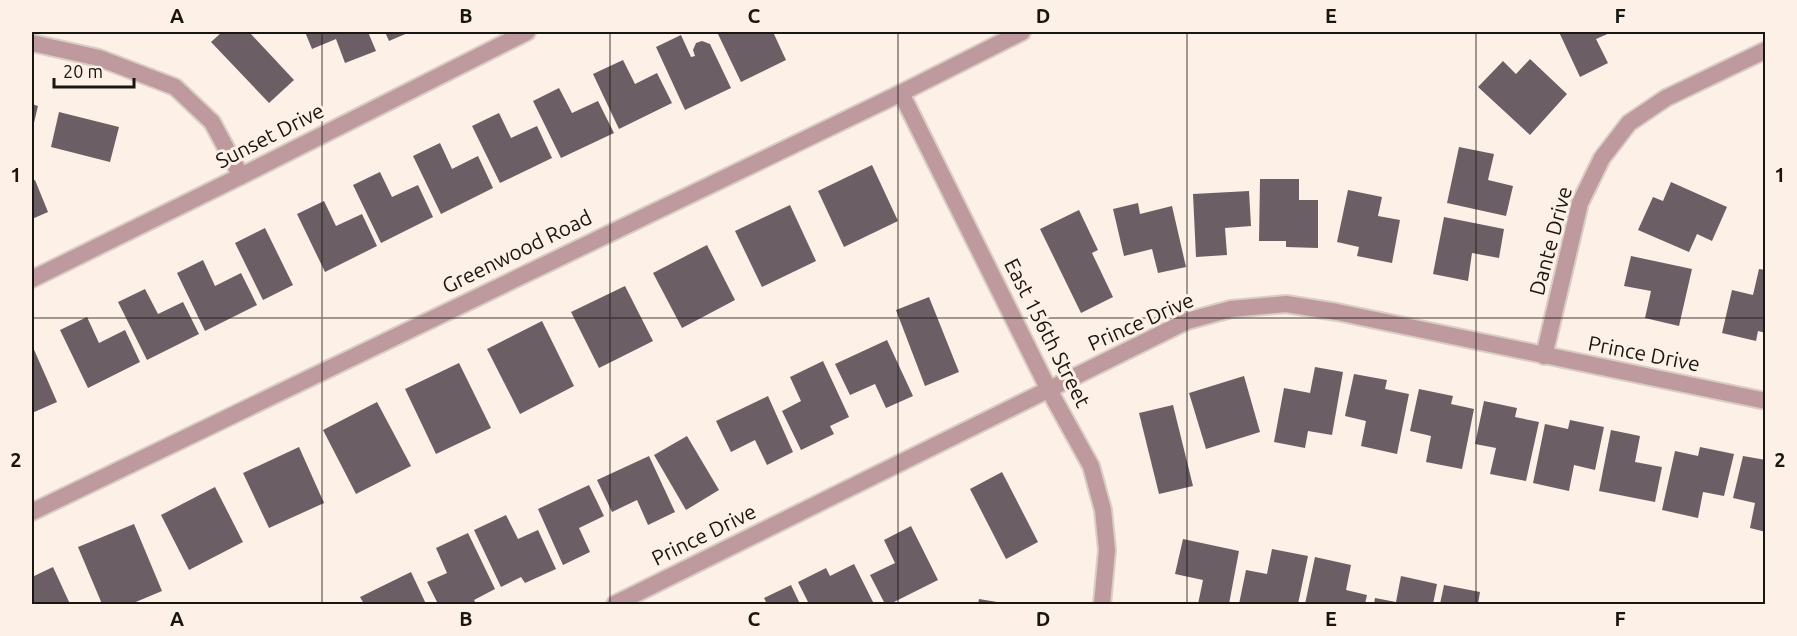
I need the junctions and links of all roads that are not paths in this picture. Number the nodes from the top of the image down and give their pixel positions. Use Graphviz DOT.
graph roads {
  1 [pos="527,32"];
  2 [pos="1022,32"];
  3 [pos="32,44"];
  4 [pos="1766,50"];
  5 [pos="902,93"];
  6 [pos="241,176"];
  7 [pos="32,279"];
  8 [pos="1544,356"];
  9 [pos="1049,390"];
  10 [pos="1766,401"];
  11 [pos="32,512"];
  12 [pos="615,604"];
  13 [pos="1102,604"];
  1 -- 6 [label="street, Sunset Drive"];
  2 -- 5 [label="street, Greenwood Road"];
  3 -- 6 [label="street"];
  4 -- 8 [label="street, Dante Drive"];
  5 -- 9 [label="street, East 156th Street"];
  5 -- 11 [label="street, Greenwood Road"];
  6 -- 7 [label="street, Sunset Drive"];
  8 -- 9 [label="street, Prince Drive"];
  8 -- 10 [label="street, Prince Drive"];
  9 -- 12 [label="street, Prince Drive"];
  9 -- 13 [label="street, East 156th Street"];
}
